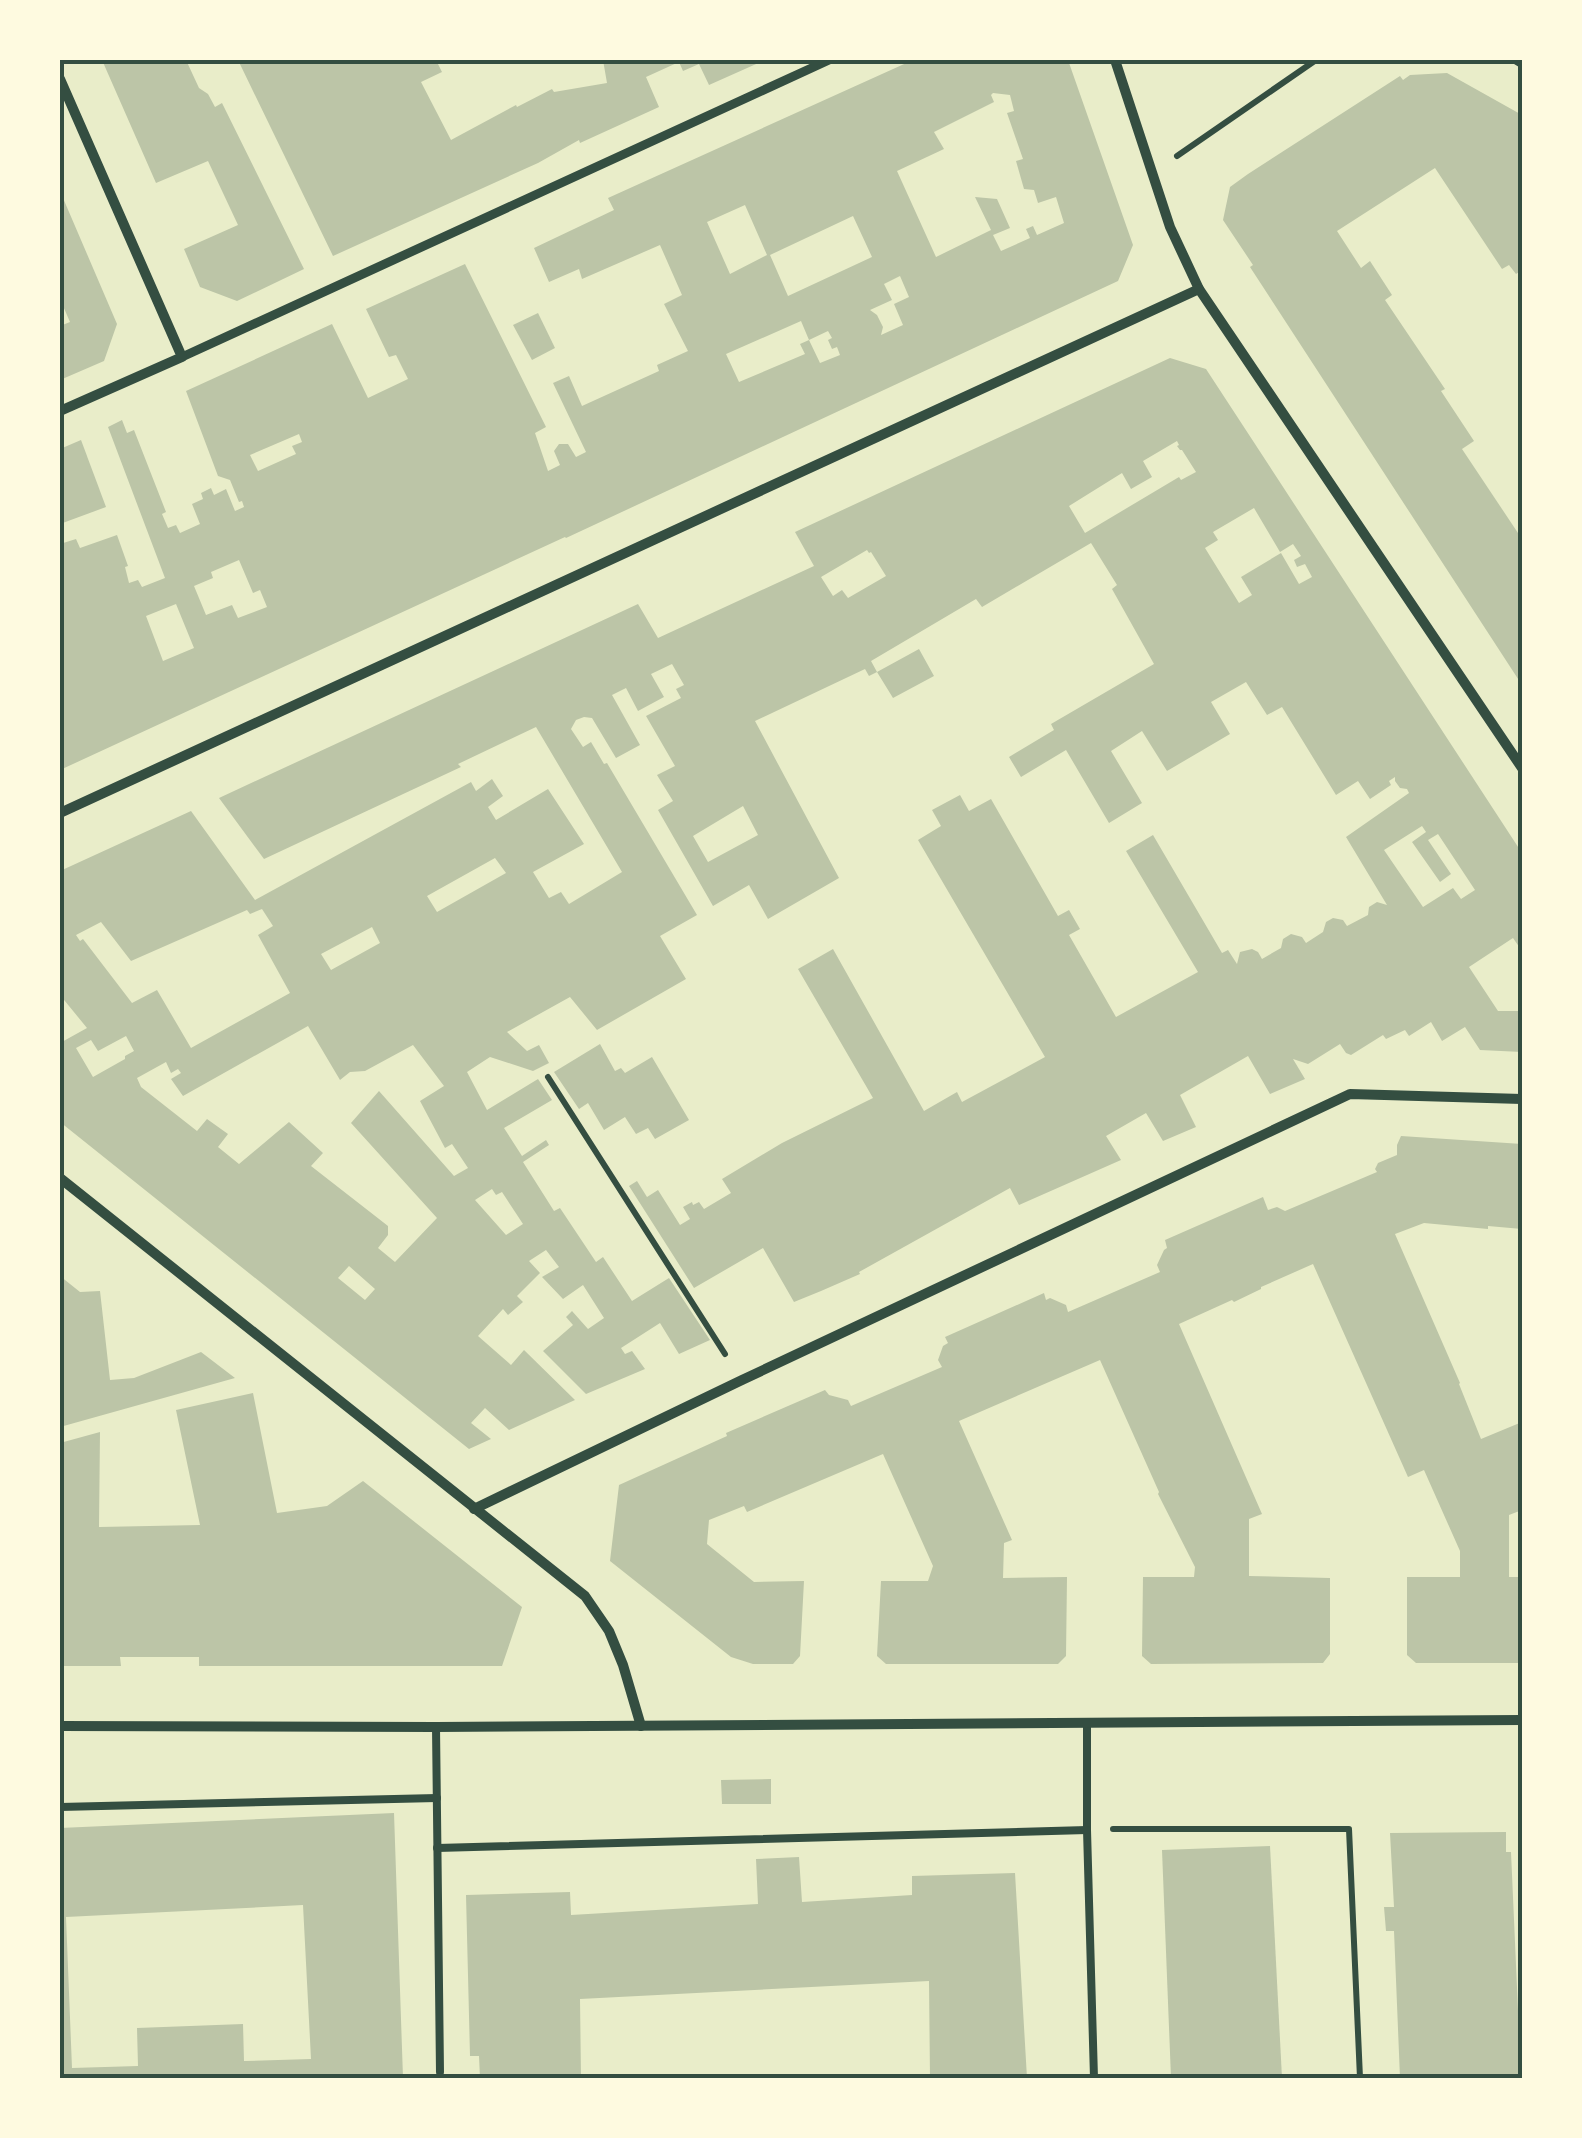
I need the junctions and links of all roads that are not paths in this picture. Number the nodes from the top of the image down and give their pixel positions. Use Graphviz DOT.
graph roads {
  1 [pos="829,60"];
  2 [pos="1115,60"];
  3 [pos="60,79"];
  4 [pos="1199,289"];
  5 [pos="182,357"];
  6 [pos="60,411"];
  7 [pos="1522,768"];
  8 [pos="60,813"];
  9 [pos="1522,1099"];
  10 [pos="60,1178"];
  11 [pos="474,1509"];
  12 [pos="1522,1720"];
  13 [pos="1087,1722"];
  14 [pos="60,1726"];
  15 [pos="641,1726"];
  16 [pos="436,1727"];
  17 [pos="437,1798"];
  18 [pos="60,1806"];
  19 [pos="1087,1830"];
  20 [pos="437,1848"];
  21 [pos="440,2072"];
  22 [pos="1094,2078"];
  1 -- 5 [label="street"];
  2 -- 4 [label="street"];
  3 -- 5 [label="street"];
  4 -- 7 [label="street"];
  4 -- 8 [label="street"];
  5 -- 6 [label="street"];
  9 -- 11 [label="street"];
  10 -- 11 [label="street"];
  11 -- 15 [label="street"];
  12 -- 13 [label="street"];
  13 -- 15 [label="street"];
  13 -- 19 [label="lane"];
  14 -- 16 [label="street"];
  15 -- 16 [label="street"];
  16 -- 17 [label="lane"];
  17 -- 18 [label="lane"];
  17 -- 20 [label="lane"];
  19 -- 20 [label="lane"];
  19 -- 22 [label="lane"];
  20 -- 21 [label="lane"];
}
